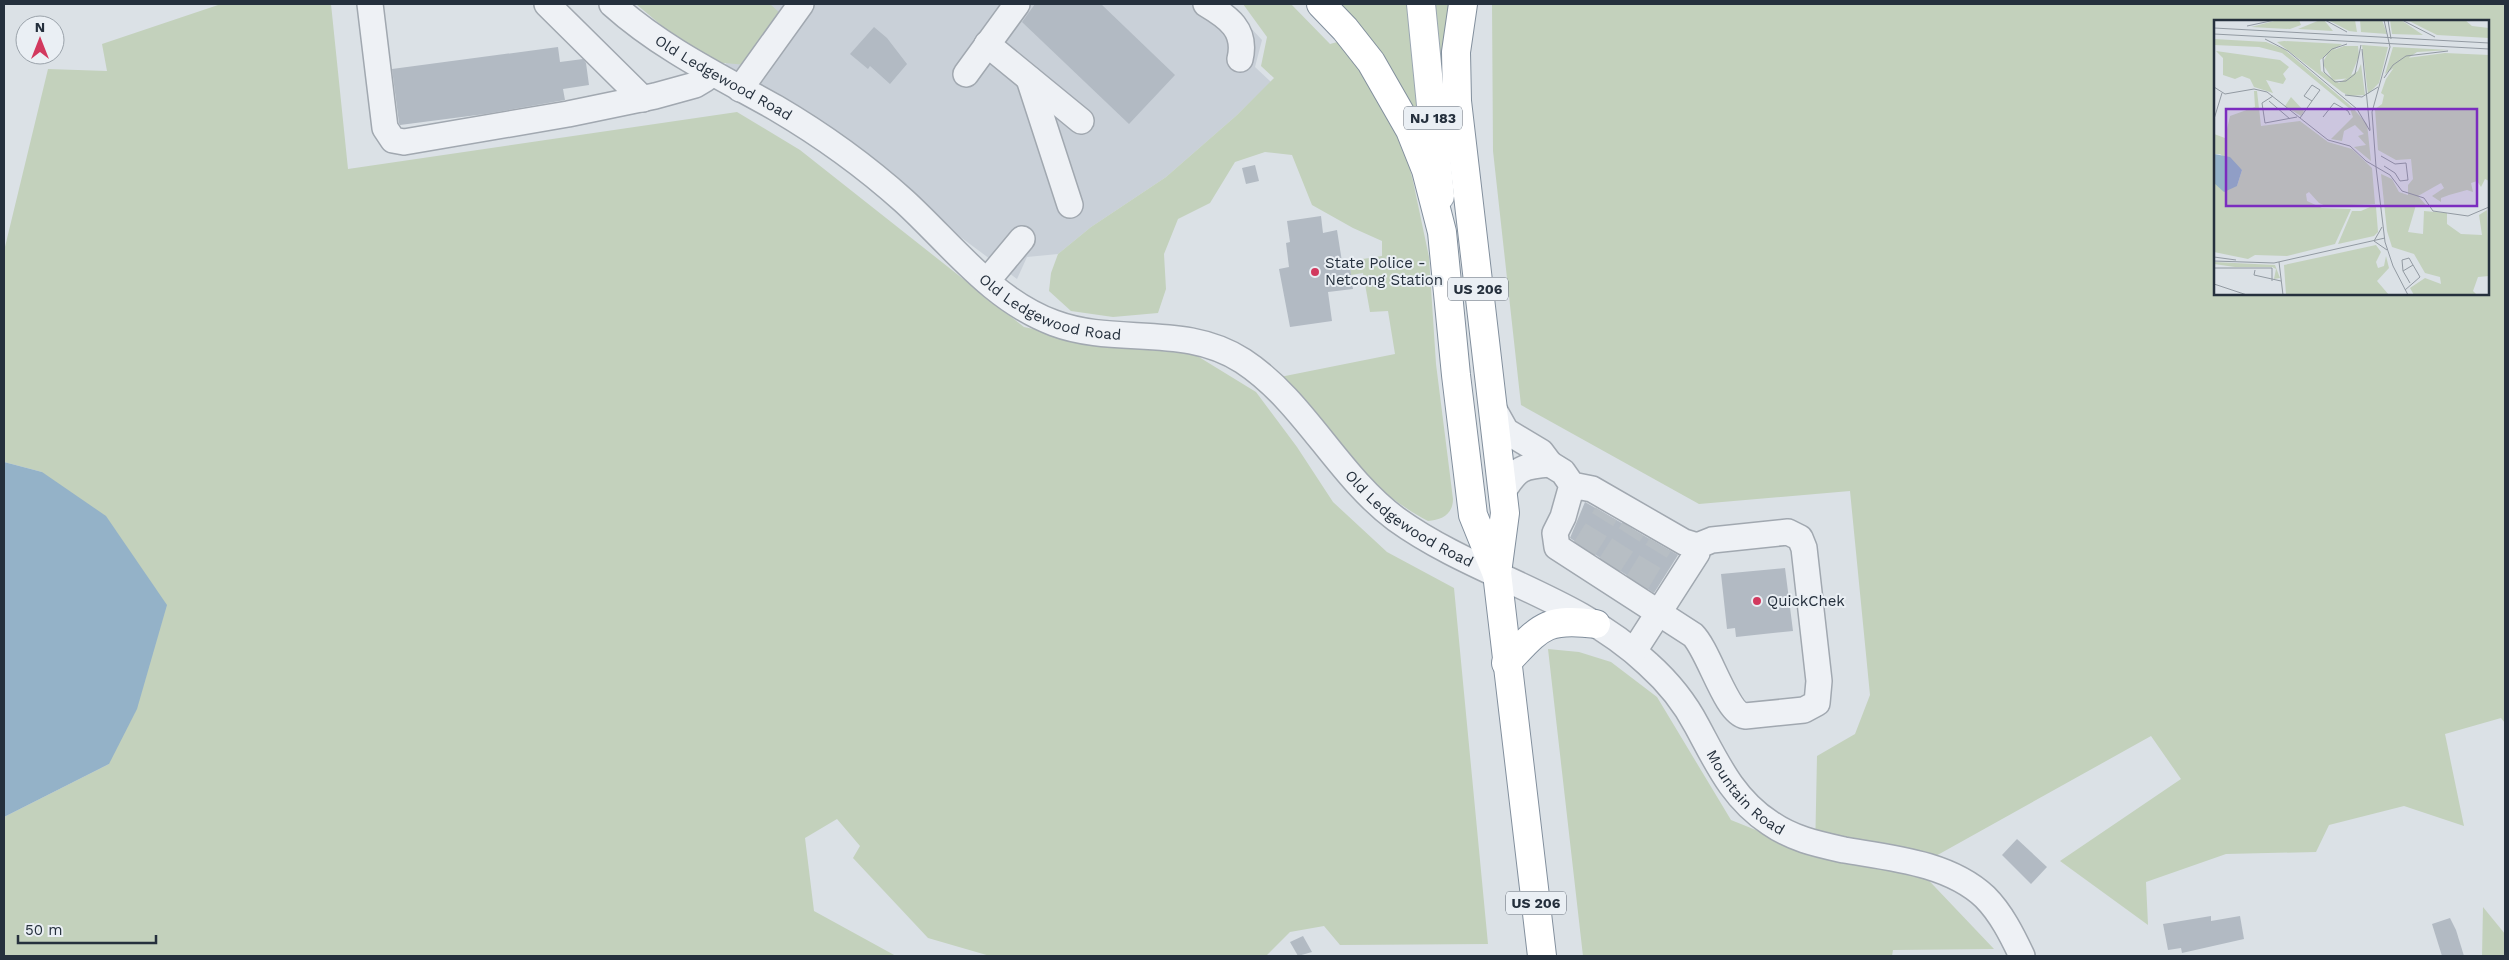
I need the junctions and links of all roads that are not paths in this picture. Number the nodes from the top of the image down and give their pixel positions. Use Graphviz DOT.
graph roads {
  1 [pos="370,4"];
  2 [pos="547,4"];
  3 [pos="612,4"];
  4 [pos="801,4"];
  5 [pos="1017,4"];
  6 [pos="1206,4"];
  7 [pos="1321,4"];
  8 [pos="1421,4"];
  9 [pos="1463,4"];
  10 [pos="987,44"];
  11 [pos="1240,59"];
  12 [pos="709,72"];
  13 [pos="966,74"];
  14 [pos="1029,79"];
  15 [pos="740,89"];
  16 [pos="643,99"];
  17 [pos="1081,121"];
  18 [pos="1070,205"];
  19 [pos="1442,232"];
  20 [pos="1022,239"];
  21 [pos="987,281"];
  22 [pos="1491,404"];
  23 [pos="1550,464"];
  24 [pos="1572,485"];
  25 [pos="1502,492"];
  26 [pos="1696,546"];
  27 [pos="1497,573"];
  28 [pos="1660,612"];
  29 [pos="1596,624"];
  30 [pos="1634,651"];
  31 [pos="1506,663"];
  32 [pos="1542,956"];
  33 [pos="2022,956"];
  1 -- 16 [label="street"];
  2 -- 16 [label="street"];
  3 -- 12 [label="street, Old Ledgewood Road"];
  4 -- 15 [label="street"];
  5 -- 10 [label="street"];
  6 -- 11 [label="street"];
  7 -- 19 [label="main road, US 206"];
  8 -- 19 [label="main road, NJ 183"];
  9 -- 22 [label="main road, US 206"];
  10 -- 13 [label="street"];
  10 -- 14 [label="street"];
  12 -- 15 [label="street, Old Ledgewood Road"];
  12 -- 16 [label="street"];
  14 -- 17 [label="street"];
  14 -- 18 [label="street"];
  15 -- 21 [label="street, Old Ledgewood Road"];
  19 -- 27 [label="main road, US 206"];
  20 -- 21 [label="street"];
  21 -- 27 [label="street, Old Ledgewood Road"];
  22 -- 23 [label="street"];
  22 -- 25 [label="main road, US 206"];
  23 -- 24 [label="street"];
  23 -- 25 [label="street"];
  24 -- 26 [label="street"];
  24 -- 28 [label="street"];
  25 -- 27 [label="main road, US 206"];
  26 -- 28 [label="street"];
  26 -- 28 [label="street"];
  27 -- 29 [label="street, Mountain Road"];
  27 -- 31 [label="main road, US 206"];
  28 -- 30 [label="street"];
  29 -- 30 [label="street, Mountain Road"];
  29 -- 31 [label="main road"];
  30 -- 33 [label="street, Mountain Road"];
  31 -- 32 [label="main road, US 206"];
}
